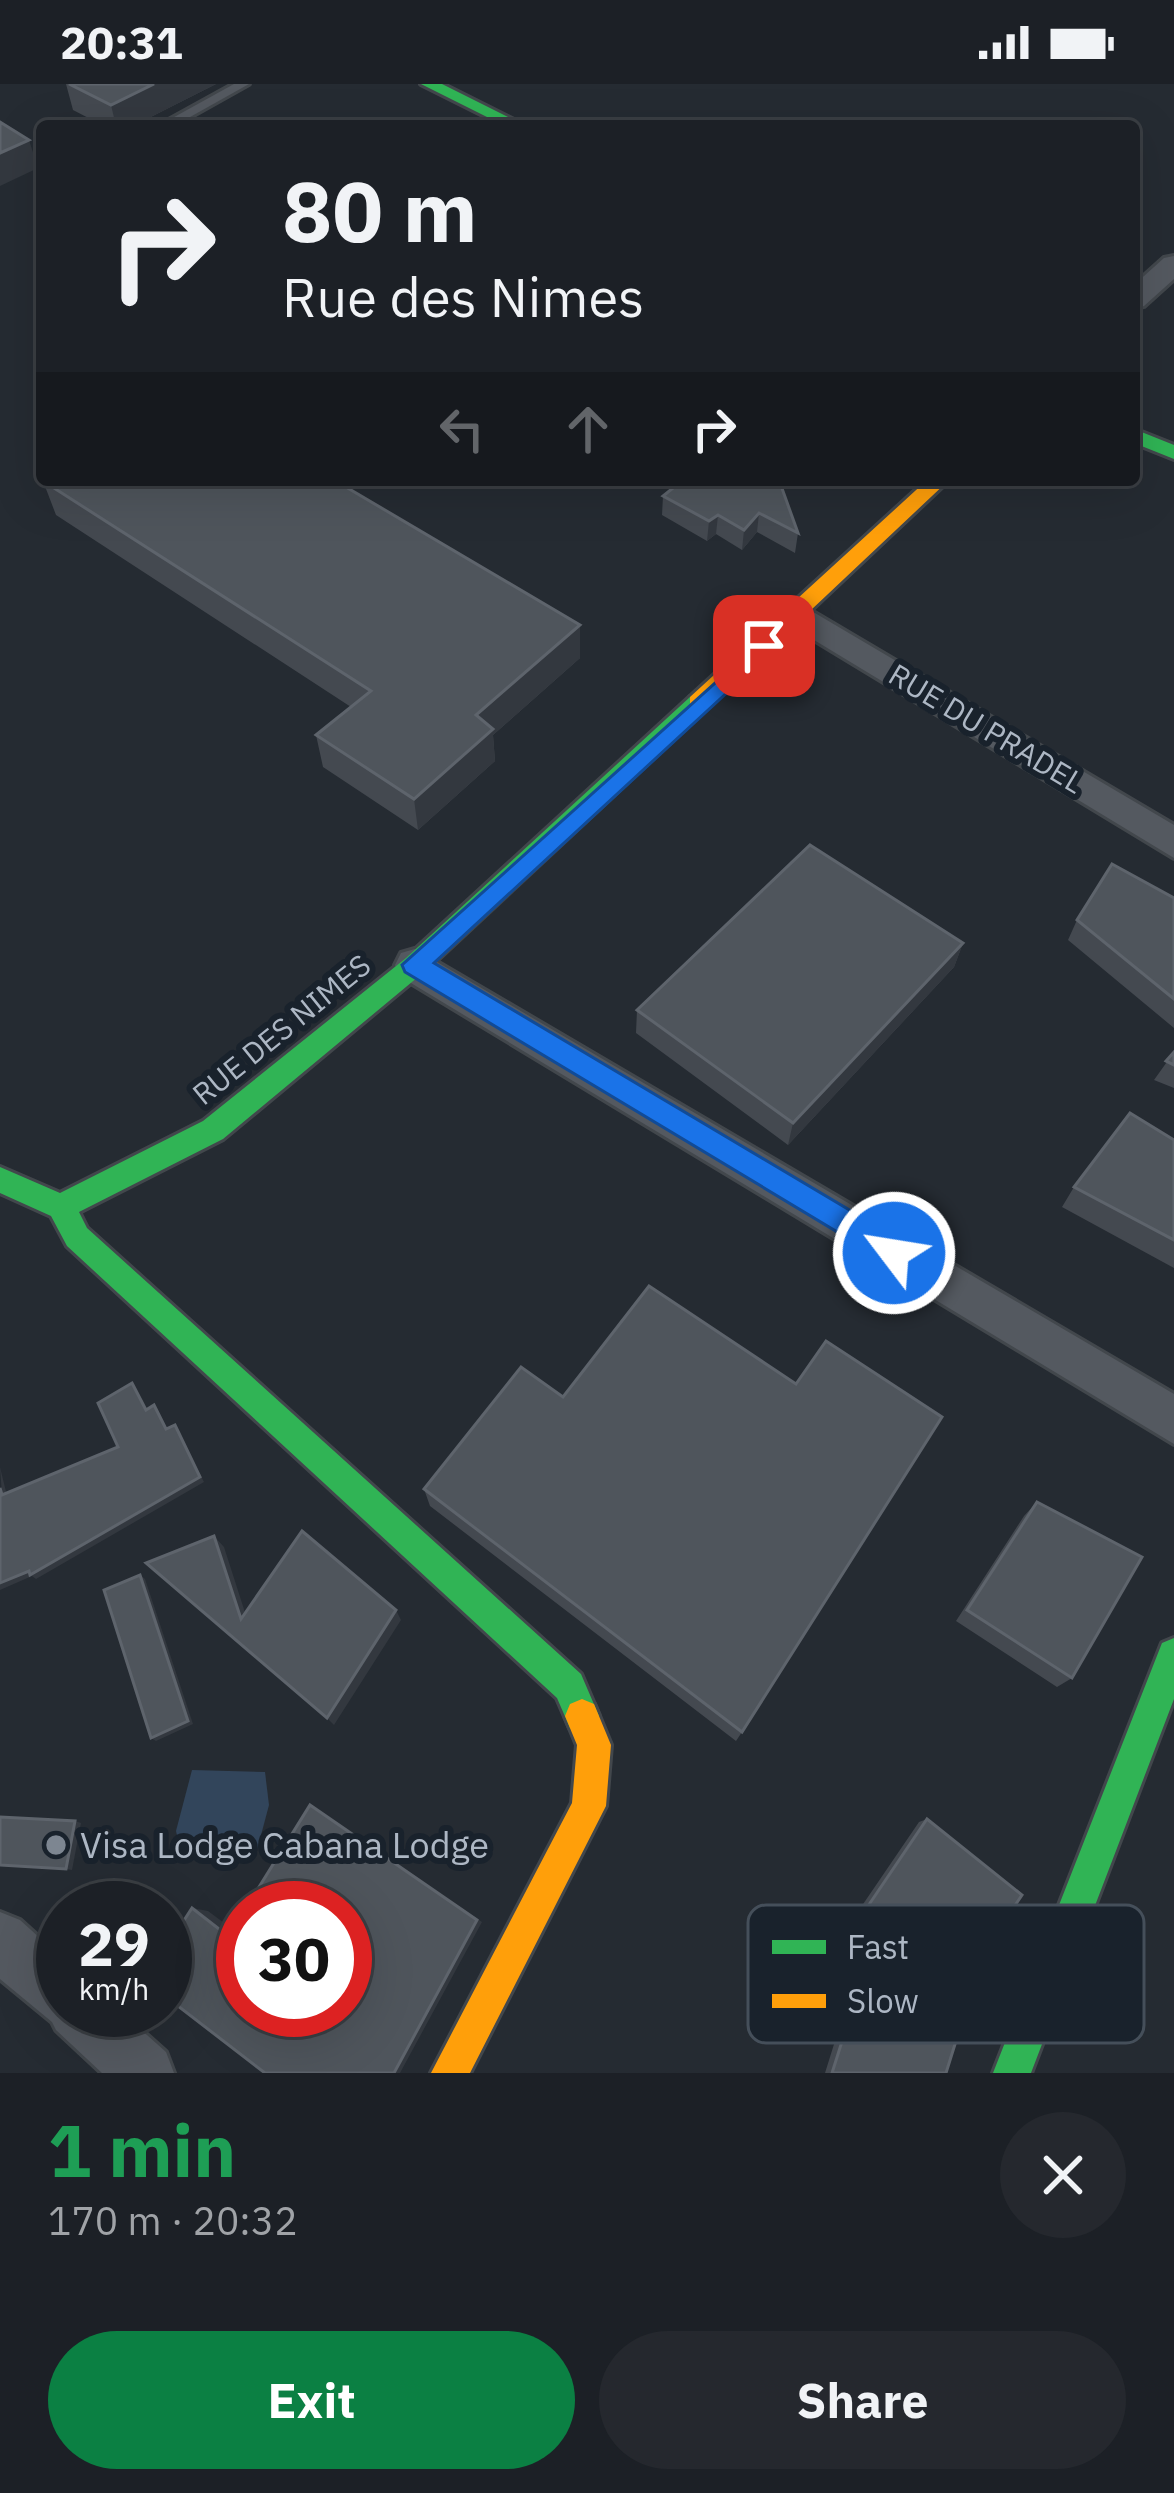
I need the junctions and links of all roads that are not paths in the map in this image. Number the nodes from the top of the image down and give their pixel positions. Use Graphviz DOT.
graph roads {
  1 [pos="243,84"];
  2 [pos="428,84"];
  3 [pos="175,120"];
  4 [pos="505,120"];
  5 [pos="1174,264"];
  6 [pos="1140,295"];
  7 [pos="1140,437"];
  8 [pos="1174,453"];
  9 [pos="934,486"];
  10 [pos="798,615"];
  11 [pos="1174,842"];
  12 [pos="415,965"];
  13 [pos="0,1180"];
  14 [pos="62,1207"];
  15 [pos="1174,1421"];
  16 [pos="1174,1654"];
  17 [pos="1077,1905"];
  18 [pos="0,1940"];
  19 [pos="36,1973"];
  20 [pos="106,2037"];
  21 [pos="1024,2043"];
  22 [pos="145,2073"];
  23 [pos="450,2073"];
  24 [pos="1012,2073"];
  1 -- 3 [label="lane"];
  2 -- 4 [label="street"];
  5 -- 6 [label="street"];
  7 -- 8 [label="street"];
  9 -- 10 [label="street, RUE DES NIMES"];
  10 -- 11 [label="street, RUE DU PRADEL"];
  10 -- 12 [label="street, RUE DES NIMES"];
  12 -- 14 [label="street, RUE DES NIMES"];
  12 -- 15 [label="street"];
  13 -- 14 [label="street"];
  14 -- 23 [label="street"];
  16 -- 17 [label="street"];
  18 -- 19 [label="street"];
  20 -- 22 [label="street"];
  21 -- 24 [label="street"];
}
